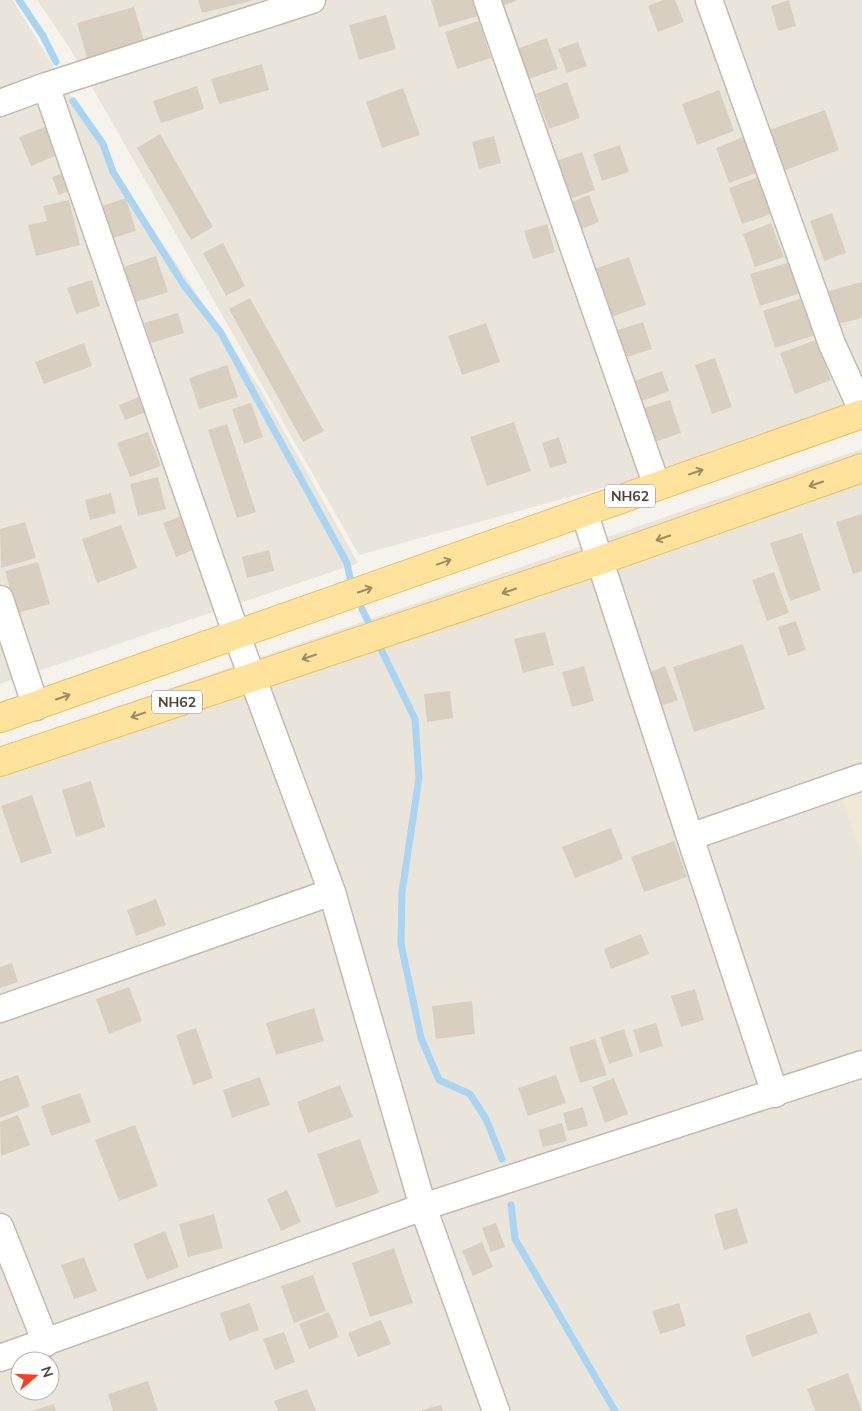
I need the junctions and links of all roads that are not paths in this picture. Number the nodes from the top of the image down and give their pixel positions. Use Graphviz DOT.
graph roads {
  1 [pos="312,0"];
  2 [pos="487,0"];
  3 [pos="709,0"];
  4 [pos="46,86"];
  5 [pos="0,103"];
  6 [pos="862,412"];
  7 [pos="862,468"];
  8 [pos="657,486"];
  9 [pos="584,512"];
  10 [pos="601,560"];
  11 [pos="0,599"];
  12 [pos="237,636"];
  13 [pos="252,676"];
  14 [pos="36,707"];
  15 [pos="0,718"];
  16 [pos="0,762"];
  17 [pos="862,777"];
  18 [pos="690,837"];
  19 [pos="332,892"];
  20 [pos="0,1009"];
  21 [pos="862,1064"];
  22 [pos="775,1094"];
  23 [pos="423,1207"];
  24 [pos="0,1227"];
  25 [pos="46,1343"];
  26 [pos="0,1358"];
  27 [pos="496,1411"];
  1 -- 4 [label="street"];
  2 -- 8 [label="street"];
  3 -- 6 [label="street"];
  4 -- 5 [label="street"];
  4 -- 12 [label="street"];
  8 -- 6 [label="main road, NH62, one-way"];
  7 -- 10 [label="main road, NH62, one-way"];
  8 -- 9 [label="main road, NH62"];
  9 -- 10 [label="street"];
  12 -- 9 [label="main road, NH62, one-way"];
  10 -- 13 [label="main road, NH62, one-way"];
  10 -- 18 [label="street"];
  11 -- 14 [label="street"];
  12 -- 13 [label="street"];
  14 -- 12 [label="main road, NH62, one-way"];
  13 -- 16 [label="main road, NH62, one-way"];
  13 -- 19 [label="street"];
  14 -- 15 [label="main road, NH62"];
  17 -- 18 [label="street"];
  18 -- 22 [label="street"];
  19 -- 20 [label="street"];
  19 -- 23 [label="street"];
  21 -- 22 [label="street"];
  22 -- 23 [label="street"];
  23 -- 25 [label="street"];
  23 -- 27 [label="street"];
  24 -- 25 [label="street"];
  25 -- 26 [label="street"];
}
